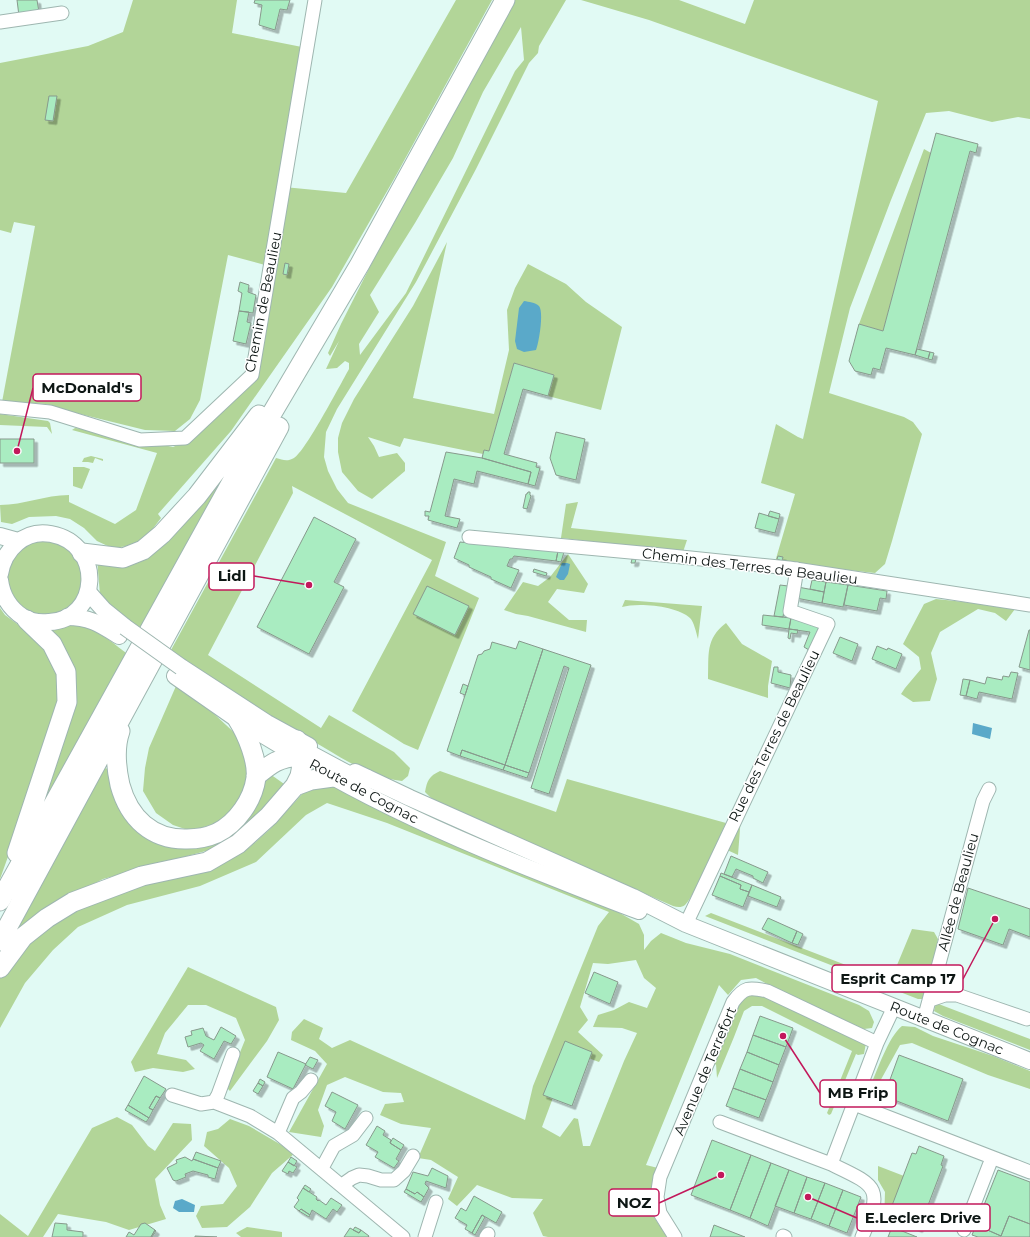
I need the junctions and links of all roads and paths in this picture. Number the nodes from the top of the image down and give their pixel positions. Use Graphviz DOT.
graph roads {
  1 [pos="315,0"];
  2 [pos="505,0"];
  3 [pos="62,13"];
  4 [pos="0,22"];
  5 [pos="360,264"];
  6 [pos="0,407"];
  7 [pos="0,536"];
  8 [pos="469,537"];
  9 [pos="18,541"];
  10 [pos="82,553"];
  11 [pos="797,569"];
  12 [pos="0,570"];
  13 [pos="88,592"];
  14 [pos="1030,605"];
  15 [pos="67,618"];
  16 [pos="27,620"];
  17 [pos="122,632"];
  18 [pos="178,672"];
  19 [pos="134,696"];
  20 [pos="238,720"];
  21 [pos="298,748"];
  22 [pos="256,776"];
  23 [pos="332,777"];
  24 [pos="366,778"];
  25 [pos="295,786"];
  26 [pos="989,789"];
  27 [pos="1,899"];
  28 [pos="686,924"];
  29 [pos="0,941"];
  30 [pos="0,968"];
  31 [pos="930,1000"];
  32 [pos="894,1007"];
  33 [pos="924,1019"];
  34 [pos="1027,1019"];
  35 [pos="877,1043"];
  36 [pos="233,1054"];
  37 [pos="1030,1061"];
  38 [pos="311,1080"];
  39 [pos="172,1095"];
  40 [pos="214,1102"];
  41 [pos="854,1104"];
  42 [pos="366,1118"];
  43 [pos="720,1122"];
  44 [pos="278,1133"];
  45 [pos="413,1156"];
  46 [pos="992,1158"];
  47 [pos="831,1164"];
  48 [pos="322,1168"];
  49 [pos="1030,1172"];
  50 [pos="342,1185"];
  51 [pos="436,1202"];
  52 [pos="964,1230"];
  53 [pos="403,1237"];
  54 [pos="425,1237"];
  55 [pos="675,1237"];
  56 [pos="862,1237"];
  1 -- 6 [label="street, Chemin de Beaulieu"];
  2 -- 5 [label="highway"];
  3 -- 4 [label="street"];
  5 -- 10 [label="highway"];
  5 -- 19 [label="highway"];
  5 -- 27 [label="highway"];
  7 -- 9 [label="main road"];
  8 -- 11 [label="street, Chemin des Terres de Beaulieu"];
  9 -- 10 [label="main road"];
  9 -- 12 [label="main road"];
  10 -- 13 [label="main road"];
  11 -- 14 [label="street, Chemin des Terres de Beaulieu"];
  11 -- 28 [label="street, Rue des Terres de Beaulieu"];
  12 -- 16 [label="main road"];
  13 -- 15 [label="main road"];
  13 -- 17 [label="main road, Route de Cognac"];
  15 -- 16 [label="main road"];
  15 -- 17 [label="main road, Route de Cognac"];
  16 -- 27 [label="highway"];
  17 -- 18 [label="main road, Route de Cognac"];
  18 -- 20 [label="main road, Route de Cognac"];
  18 -- 21 [label="main road, Route de Cognac"];
  19 -- 22 [label="highway"];
  19 -- 29 [label="highway"];
  20 -- 21 [label="main road, Route de Cognac"];
  20 -- 22 [label="highway"];
  21 -- 22 [label="highway"];
  21 -- 23 [label="main road, Route de Cognac"];
  21 -- 24 [label="highway"];
  21 -- 25 [label="highway"];
  23 -- 25 [label="highway"];
  23 -- 28 [label="main road, Route de Cognac"];
  24 -- 28 [label="main road, Route de Cognac"];
  25 -- 30 [label="highway"];
  26 -- 31 [label="street, Allée de Beaulieu"];
  28 -- 32 [label="main road, Route de Cognac"];
  31 -- 33 [label="street, Allée de Beaulieu"];
  31 -- 34 [label="street"];
  32 -- 33 [label="main road, Route de Cognac"];
  32 -- 35 [label="street"];
  33 -- 37 [label="main road, Route de Cognac"];
  35 -- 41 [label="street"];
  35 -- 55 [label="street, Avenue de Terrefort"];
  36 -- 40 [label="street"];
  38 -- 44 [label="street"];
  39 -- 40 [label="street"];
  40 -- 44 [label="street"];
  41 -- 46 [label="street"];
  41 -- 47 [label="street"];
  42 -- 48 [label="street"];
  43 -- 47 [label="street"];
  44 -- 48 [label="street"];
  45 -- 50 [label="street"];
  46 -- 49 [label="street"];
  46 -- 52 [label="street"];
  47 -- 56 [label="street"];
  48 -- 50 [label="street"];
  50 -- 53 [label="street"];
  51 -- 54 [label="street"];
}
